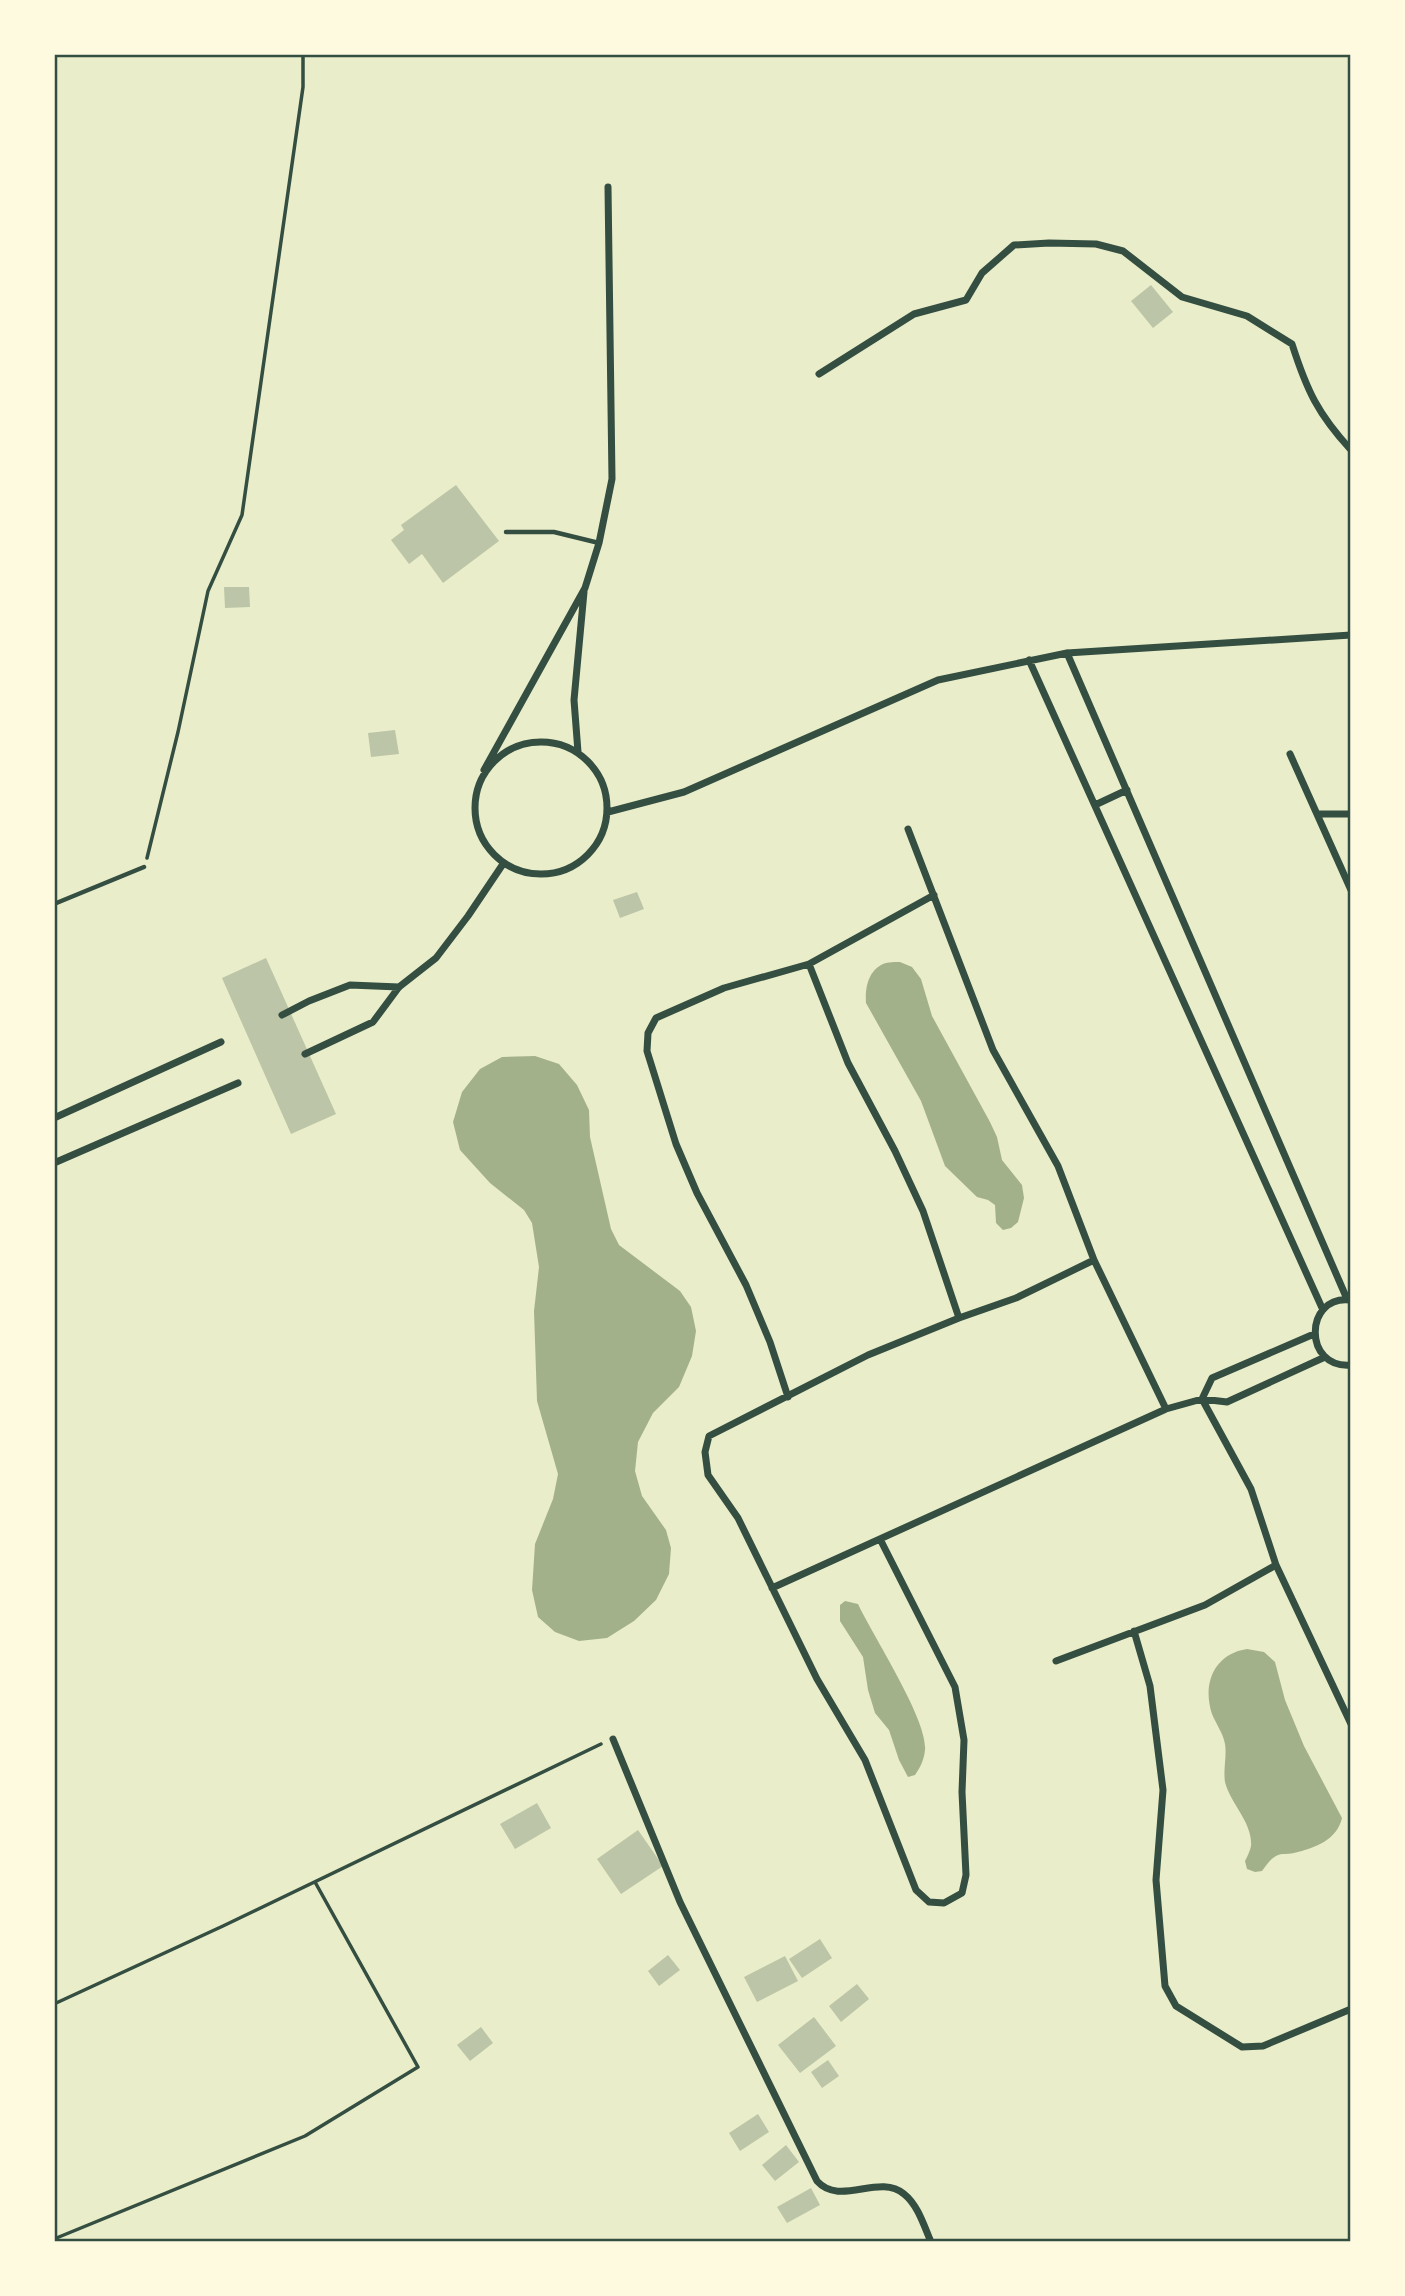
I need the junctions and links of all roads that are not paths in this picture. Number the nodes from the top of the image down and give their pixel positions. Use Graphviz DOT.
graph roads {
  1 [pos="608,187"];
  2 [pos="819,374"];
  3 [pos="1351,450"];
  4 [pos="506,531"];
  5 [pos="598,543"];
  6 [pos="585,588"];
  7 [pos="1351,635"];
  8 [pos="1067,653"];
  9 [pos="1030,660"];
  10 [pos="578,752"];
  11 [pos="1290,754"];
  12 [pos="484,770"];
  13 [pos="1127,790"];
  14 [pos="1095,805"];
  15 [pos="608,812"];
  16 [pos="1317,814"];
  17 [pos="1351,814"];
  18 [pos="908,828"];
  19 [pos="503,864"];
  20 [pos="144,867"];
  21 [pos="1351,890"];
  22 [pos="934,895"];
  23 [pos="54,904"];
  24 [pos="809,964"];
  25 [pos="399,987"];
  26 [pos="282,1015"];
  27 [pos="221,1042"];
  28 [pos="305,1054"];
  29 [pos="238,1083"];
  30 [pos="54,1118"];
  31 [pos="54,1163"];
  32 [pos="1094,1260"];
  33 [pos="1349,1300"];
  34 [pos="1323,1310"];
  35 [pos="959,1318"];
  36 [pos="1314,1335"];
  37 [pos="1325,1357"];
  38 [pos="1351,1365"];
  39 [pos="788,1398"];
  40 [pos="1202,1399"];
  41 [pos="1166,1409"];
  42 [pos="880,1539"];
  43 [pos="1276,1565"];
  44 [pos="772,1588"];
  45 [pos="1134,1631"];
  46 [pos="1056,1661"];
  47 [pos="1351,1724"];
  48 [pos="613,1739"];
  49 [pos="1351,2009"];
  50 [pos="931,2242"];
  1 -- 5 [label="street"];
  2 -- 3 [label="street"];
  4 -- 5 [label="lane"];
  5 -- 6 [label="street"];
  6 -- 10 [label="street"];
  6 -- 12 [label="street"];
  7 -- 8 [label="street"];
  8 -- 9 [label="street"];
  8 -- 13 [label="street"];
  9 -- 14 [label="street"];
  9 -- 15 [label="street"];
  10 -- 12 [label="street"];
  10 -- 15 [label="street"];
  11 -- 16 [label="street"];
  12 -- 19 [label="street"];
  13 -- 14 [label="street"];
  13 -- 33 [label="street"];
  14 -- 34 [label="street"];
  15 -- 19 [label="street"];
  16 -- 17 [label="street"];
  16 -- 21 [label="street"];
  18 -- 22 [label="street"];
  19 -- 25 [label="street"];
  20 -- 23 [label="lane"];
  22 -- 24 [label="street"];
  22 -- 32 [label="street"];
  24 -- 35 [label="street"];
  24 -- 39 [label="street"];
  25 -- 26 [label="street"];
  25 -- 28 [label="street"];
  27 -- 30 [label="street"];
  29 -- 31 [label="street"];
  32 -- 35 [label="street"];
  32 -- 41 [label="street"];
  33 -- 34 [label="street"];
  34 -- 36 [label="street"];
  35 -- 39 [label="street"];
  36 -- 37 [label="street"];
  36 -- 40 [label="street"];
  37 -- 38 [label="street"];
  37 -- 40 [label="street"];
  39 -- 44 [label="street"];
  40 -- 41 [label="street"];
  40 -- 43 [label="street"];
  41 -- 42 [label="street"];
  42 -- 44 [label="street"];
  42 -- 44 [label="street"];
  43 -- 45 [label="street"];
  43 -- 47 [label="street"];
  45 -- 46 [label="street"];
  45 -- 49 [label="street"];
  48 -- 50 [label="street"];
}
